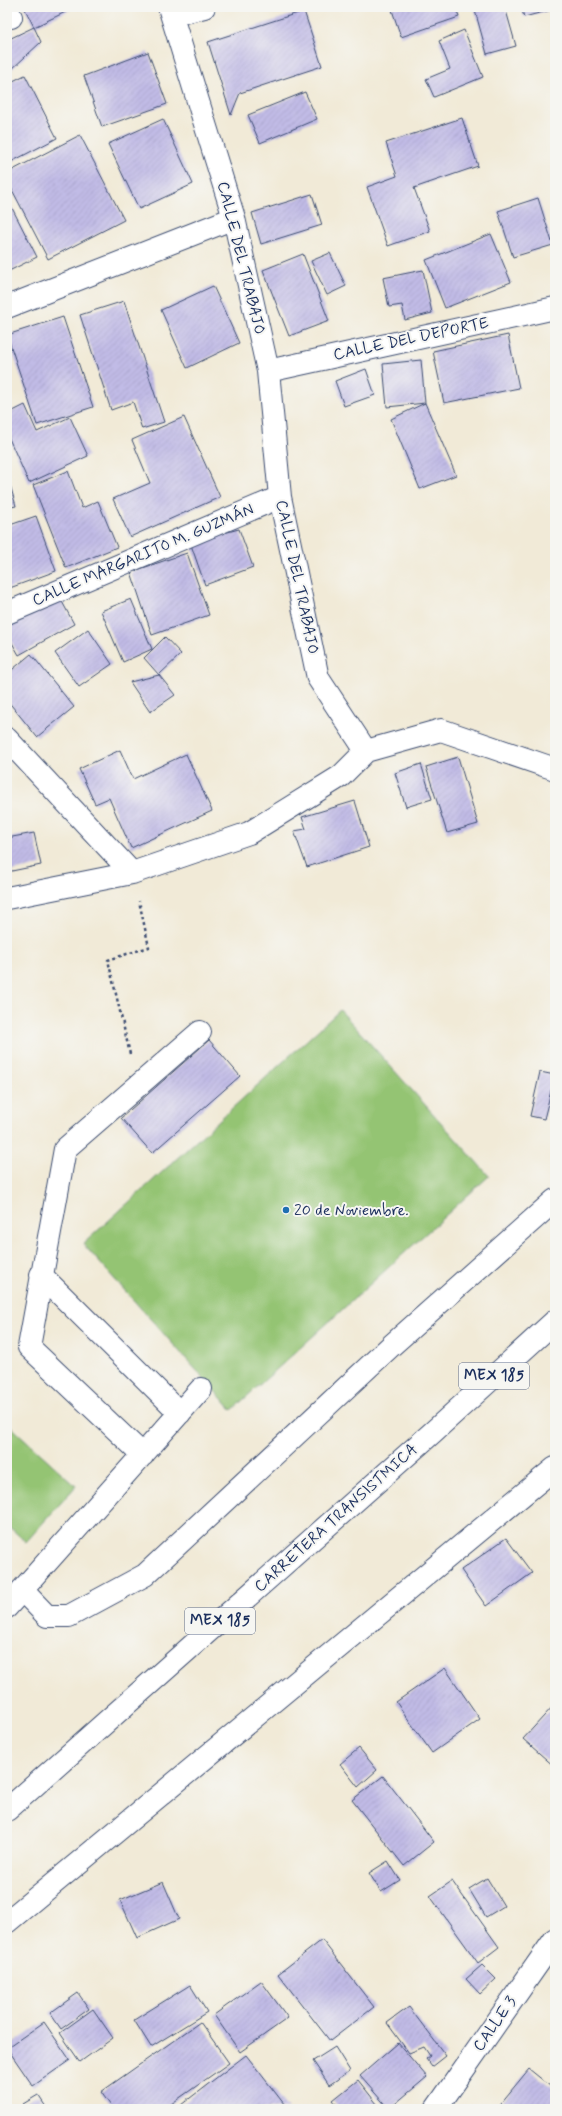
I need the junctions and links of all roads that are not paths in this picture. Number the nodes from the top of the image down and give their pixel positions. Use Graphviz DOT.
graph roads {
  1 [pos="204,7"];
  2 [pos="170,11"];
  3 [pos="234,218"];
  4 [pos="7,307"];
  5 [pos="555,308"];
  6 [pos="268,370"];
  7 [pos="280,497"];
  8 [pos="7,613"];
  9 [pos="7,739"];
  10 [pos="366,751"];
  11 [pos="555,769"];
  12 [pos="132,873"];
  13 [pos="7,898"];
  14 [pos="200,1032"];
  15 [pos="555,1200"];
  16 [pos="41,1276"];
  17 [pos="555,1321"];
  18 [pos="201,1389"];
  19 [pos="180,1413"];
  20 [pos="143,1455"];
  21 [pos="555,1468"];
  22 [pos="22,1590"];
  23 [pos="7,1607"];
  24 [pos="7,1810"];
  25 [pos="7,1922"];
  26 [pos="555,1940"];
  27 [pos="439,2108"];
  1 -- 2 [label="street"];
  2 -- 3 [label="street, CALLE DEL TRABAJO"];
  3 -- 4 [label="street"];
  3 -- 6 [label="street, CALLE DEL TRABAJO"];
  5 -- 6 [label="street, CALLE DEL DEPORTE"];
  6 -- 7 [label="street, CALLE DEL TRABAJO"];
  7 -- 8 [label="street, CALLE MARGARITO M. GUZMÁN"];
  7 -- 10 [label="street, CALLE DEL TRABAJO"];
  9 -- 12 [label="street"];
  10 -- 11 [label="street"];
  10 -- 12 [label="street"];
  12 -- 13 [label="street"];
  14 -- 16 [label="street"];
  15 -- 22 [label="street"];
  16 -- 19 [label="street"];
  16 -- 20 [label="street"];
  17 -- 24 [label="street, CARRETERA TRANSISTMICA / MEX 185"];
  18 -- 19 [label="street"];
  19 -- 20 [label="street"];
  20 -- 22 [label="street"];
  21 -- 25 [label="street"];
  22 -- 23 [label="street"];
  26 -- 27 [label="street, CALLE 3"];
}
